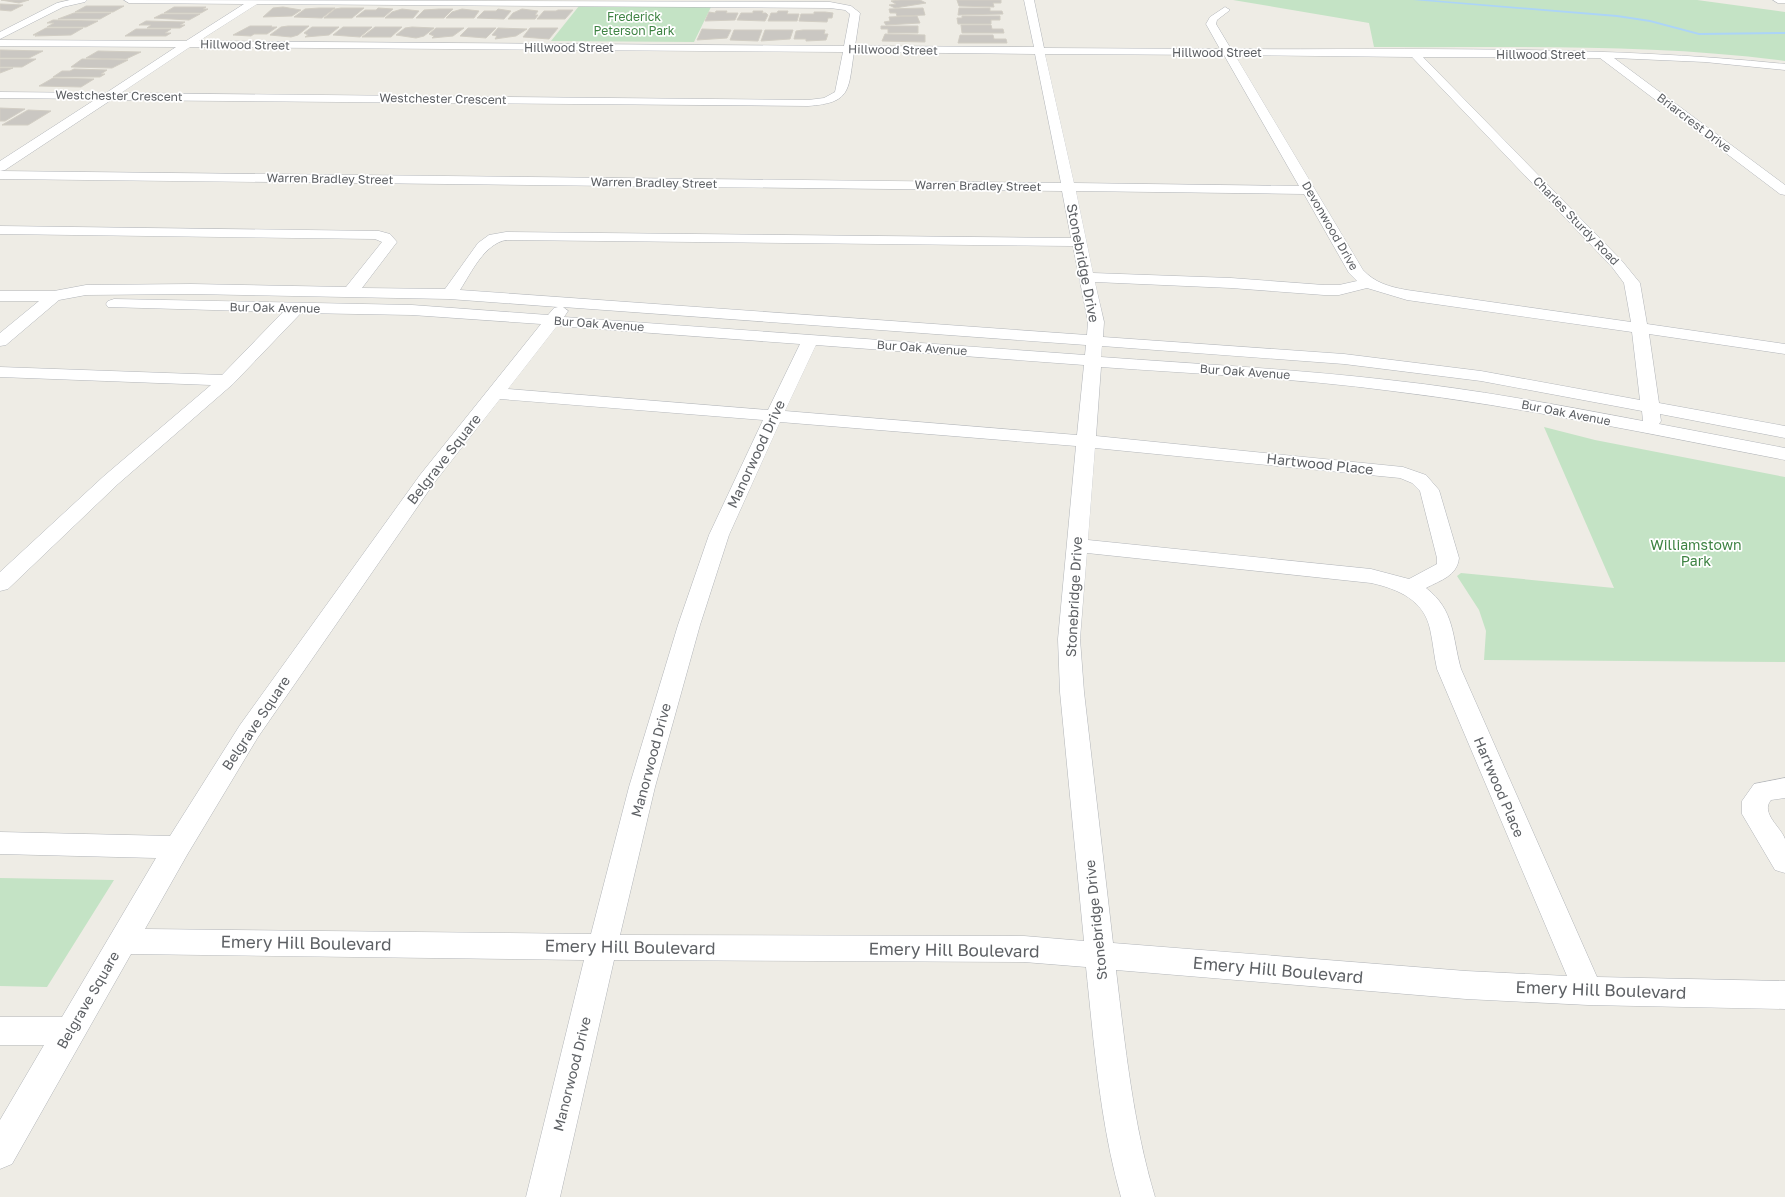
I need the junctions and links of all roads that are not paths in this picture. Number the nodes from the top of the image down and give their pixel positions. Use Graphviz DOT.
graph roads {
  1 [pos="82,0"];
  2 [pos="129,0"];
  3 [pos="256,0"];
  4 [pos="1029,0"];
  5 [pos="1778,0"];
  6 [pos="1785,0"];
  7 [pos="643,2"];
  8 [pos="1225,10"];
  9 [pos="0,36"];
  10 [pos="0,43"];
  11 [pos="188,44"];
  12 [pos="849,50"];
  13 [pos="1040,52"];
  14 [pos="1228,53"];
  15 [pos="1415,54"];
  16 [pos="1603,55"];
  17 [pos="1785,67"];
  18 [pos="0,95"];
  19 [pos="109,96"];
  20 [pos="0,167"];
  21 [pos="0,175"];
  22 [pos="1068,187"];
  23 [pos="1309,190"];
  24 [pos="1785,191"];
  25 [pos="0,230"];
  26 [pos="1080,242"];
  27 [pos="1087,277"];
  28 [pos="1369,284"];
  29 [pos="351,291"];
  30 [pos="449,294"];
  31 [pos="0,296"];
  32 [pos="54,296"];
  33 [pos="567,302"];
  34 [pos="296,308"];
  35 [pos="553,320"];
  36 [pos="1640,328"];
  37 [pos="810,340"];
  38 [pos="0,341"];
  39 [pos="1095,341"];
  40 [pos="1785,349"];
  41 [pos="1093,361"];
  42 [pos="0,372"];
  43 [pos="227,380"];
  44 [pos="497,393"];
  45 [pos="1650,407"];
  46 [pos="774,416"];
  47 [pos="1653,429"];
  48 [pos="1785,432"];
  49 [pos="1085,441"];
  50 [pos="1785,454"];
  51 [pos="1076,545"];
  52 [pos="0,584"];
  53 [pos="1411,587"];
  54 [pos="1785,788"];
  55 [pos="0,843"];
  56 [pos="177,846"];
  57 [pos="1785,862"];
  58 [pos="122,941"];
  59 [pos="603,947"];
  60 [pos="1100,956"];
  61 [pos="1588,991"];
  62 [pos="1785,996"];
  63 [pos="0,1031"];
  64 [pos="70,1031"];
  65 [pos="0,1152"];
  66 [pos="543,1197"];
  67 [pos="1138,1197"];
  1 -- 9 [label="street"];
  2 -- 3 [label="street"];
  3 -- 7 [label="street"];
  3 -- 11 [label="street"];
  4 -- 13 [label="street, Stonebridge Drive"];
  5 -- 6 [label="street"];
  7 -- 12 [label="street"];
  8 -- 14 [label="street, Devonwood Drive"];
  10 -- 11 [label="street, Hillwood Street"];
  11 -- 12 [label="street, Hillwood Street"];
  11 -- 19 [label="street"];
  12 -- 13 [label="street, Hillwood Street"];
  12 -- 19 [label="street, Westchester Crescent"];
  13 -- 14 [label="street, Hillwood Street"];
  13 -- 22 [label="street, Stonebridge Drive"];
  14 -- 15 [label="street, Hillwood Street"];
  14 -- 23 [label="street, Devonwood Drive"];
  15 -- 16 [label="street, Hillwood Street"];
  15 -- 36 [label="street, Charles Sturdy Road"];
  16 -- 17 [label="street, Hillwood Street"];
  16 -- 24 [label="street, Briarcrest Drive"];
  18 -- 19 [label="street, Westchester Crescent"];
  19 -- 20 [label="street"];
  21 -- 22 [label="street, Warren Bradley Street"];
  22 -- 23 [label="street, Warren Bradley Street"];
  22 -- 26 [label="street, Stonebridge Drive"];
  23 -- 28 [label="street, Devonwood Drive"];
  25 -- 29 [label="street"];
  26 -- 27 [label="street, Stonebridge Drive"];
  26 -- 30 [label="street"];
  27 -- 28 [label="street"];
  27 -- 39 [label="street, Stonebridge Drive"];
  28 -- 36 [label="street, Devonwood Drive"];
  29 -- 30 [label="street, Bur Oak Avenue"];
  29 -- 32 [label="street, Bur Oak Avenue"];
  30 -- 33 [label="street, Bur Oak Avenue"];
  31 -- 32 [label="street, Bur Oak Avenue"];
  32 -- 34 [label="street, Bur Oak Avenue"];
  32 -- 38 [label="street"];
  33 -- 35 [label="street, Belgrave Square"];
  33 -- 39 [label="street, Bur Oak Avenue"];
  34 -- 35 [label="street, Bur Oak Avenue"];
  34 -- 43 [label="street"];
  35 -- 37 [label="street, Bur Oak Avenue"];
  35 -- 44 [label="street, Belgrave Square"];
  36 -- 40 [label="street"];
  36 -- 45 [label="street, Charles Sturdy Road"];
  37 -- 41 [label="street, Bur Oak Avenue"];
  37 -- 46 [label="street, Manorwood Drive"];
  39 -- 41 [label="street, Stonebridge Drive"];
  39 -- 45 [label="street, Bur Oak Avenue"];
  41 -- 47 [label="street, Bur Oak Avenue"];
  41 -- 49 [label="street, Stonebridge Drive"];
  42 -- 43 [label="street"];
  43 -- 52 [label="street"];
  44 -- 46 [label="street"];
  44 -- 56 [label="street, Belgrave Square"];
  45 -- 47 [label="street, Charles Sturdy Road"];
  45 -- 48 [label="street, Bur Oak Avenue"];
  46 -- 49 [label="street"];
  46 -- 59 [label="street, Manorwood Drive"];
  47 -- 50 [label="street, Bur Oak Avenue"];
  49 -- 51 [label="street, Stonebridge Drive"];
  49 -- 53 [label="street, Hartwood Place"];
  51 -- 53 [label="street, Hartwood Place"];
  51 -- 60 [label="street, Stonebridge Drive"];
  53 -- 61 [label="street, Hartwood Place"];
  54 -- 57 [label="street"];
  55 -- 56 [label="street"];
  56 -- 58 [label="street, Belgrave Square"];
  58 -- 59 [label="street, Emery Hill Boulevard"];
  58 -- 64 [label="street, Belgrave Square"];
  59 -- 60 [label="street, Emery Hill Boulevard"];
  59 -- 66 [label="street, Manorwood Drive"];
  60 -- 61 [label="street, Emery Hill Boulevard"];
  60 -- 67 [label="street, Stonebridge Drive"];
  61 -- 62 [label="street, Emery Hill Boulevard"];
  63 -- 64 [label="street"];
  64 -- 65 [label="street, Belgrave Square"];
}
